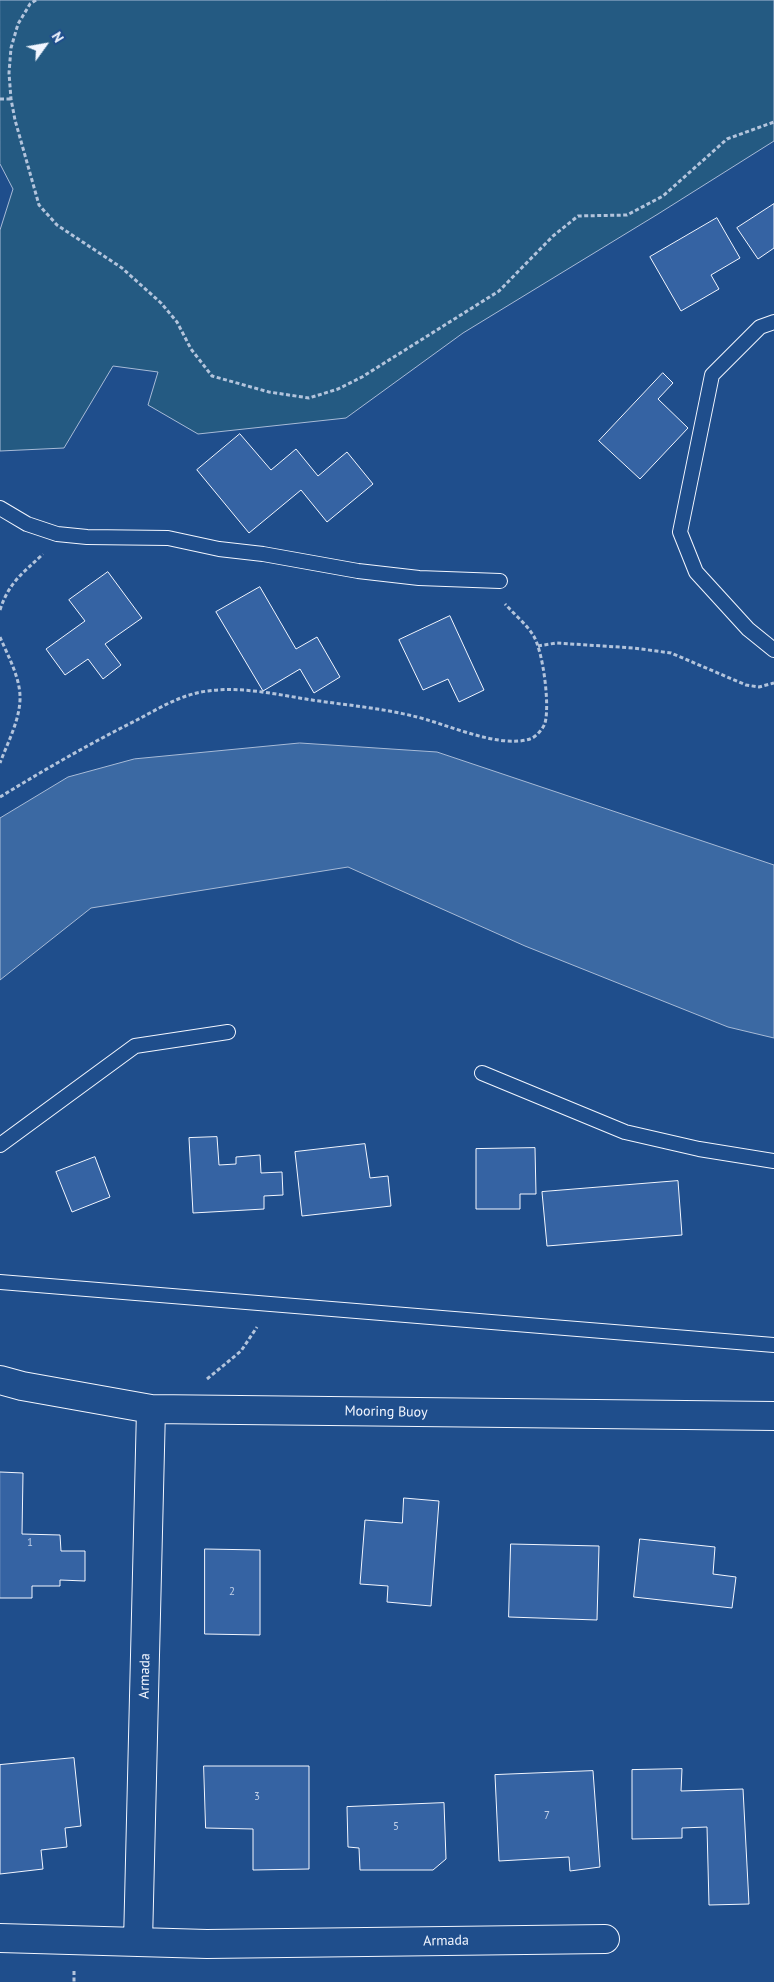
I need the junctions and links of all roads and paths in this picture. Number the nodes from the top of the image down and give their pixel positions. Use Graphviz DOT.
graph roads {
  1 [pos="36,0"];
  2 [pos="0,99"];
  3 [pos="11,99"];
  4 [pos="774,122"];
  5 [pos="774,322"];
  6 [pos="0,508"];
  7 [pos="57,534"];
  8 [pos="467,579"];
  9 [pos="500,581"];
  10 [pos="0,610"];
  11 [pos="0,637"];
  12 [pos="538,646"];
  13 [pos="774,650"];
  14 [pos="774,683"];
  15 [pos="0,764"];
  16 [pos="0,797"];
  17 [pos="228,1032"];
  18 [pos="482,1072"];
  19 [pos="0,1145"];
  20 [pos="774,1161"];
  21 [pos="0,1282"];
  22 [pos="268,1304"];
  23 [pos="774,1345"];
  24 [pos="0,1380"];
  25 [pos="204,1383"];
  26 [pos="151,1409"];
  27 [pos="774,1416"];
  28 [pos="0,1938"];
  29 [pos="605,1939"];
  30 [pos="138,1942"];
  1 -- 3 [label="path"];
  2 -- 3 [label="path"];
  3 -- 4 [label="path"];
  5 -- 13 [label="lane"];
  6 -- 7 [label="lane"];
  7 -- 8 [label="lane"];
  7 -- 10 [label="path"];
  8 -- 9 [label="lane"];
  8 -- 12 [label="path"];
  11 -- 15 [label="path"];
  12 -- 14 [label="path"];
  12 -- 16 [label="path"];
  17 -- 19 [label="lane"];
  18 -- 20 [label="lane"];
  21 -- 22 [label="lane"];
  22 -- 23 [label="lane"];
  22 -- 25 [label="path"];
  24 -- 26 [label="street, Mooring Buoy"];
  26 -- 27 [label="street, Mooring Buoy"];
  26 -- 30 [label="street, Armada"];
  28 -- 30 [label="street, Armada"];
  29 -- 30 [label="street, Armada"];
}
